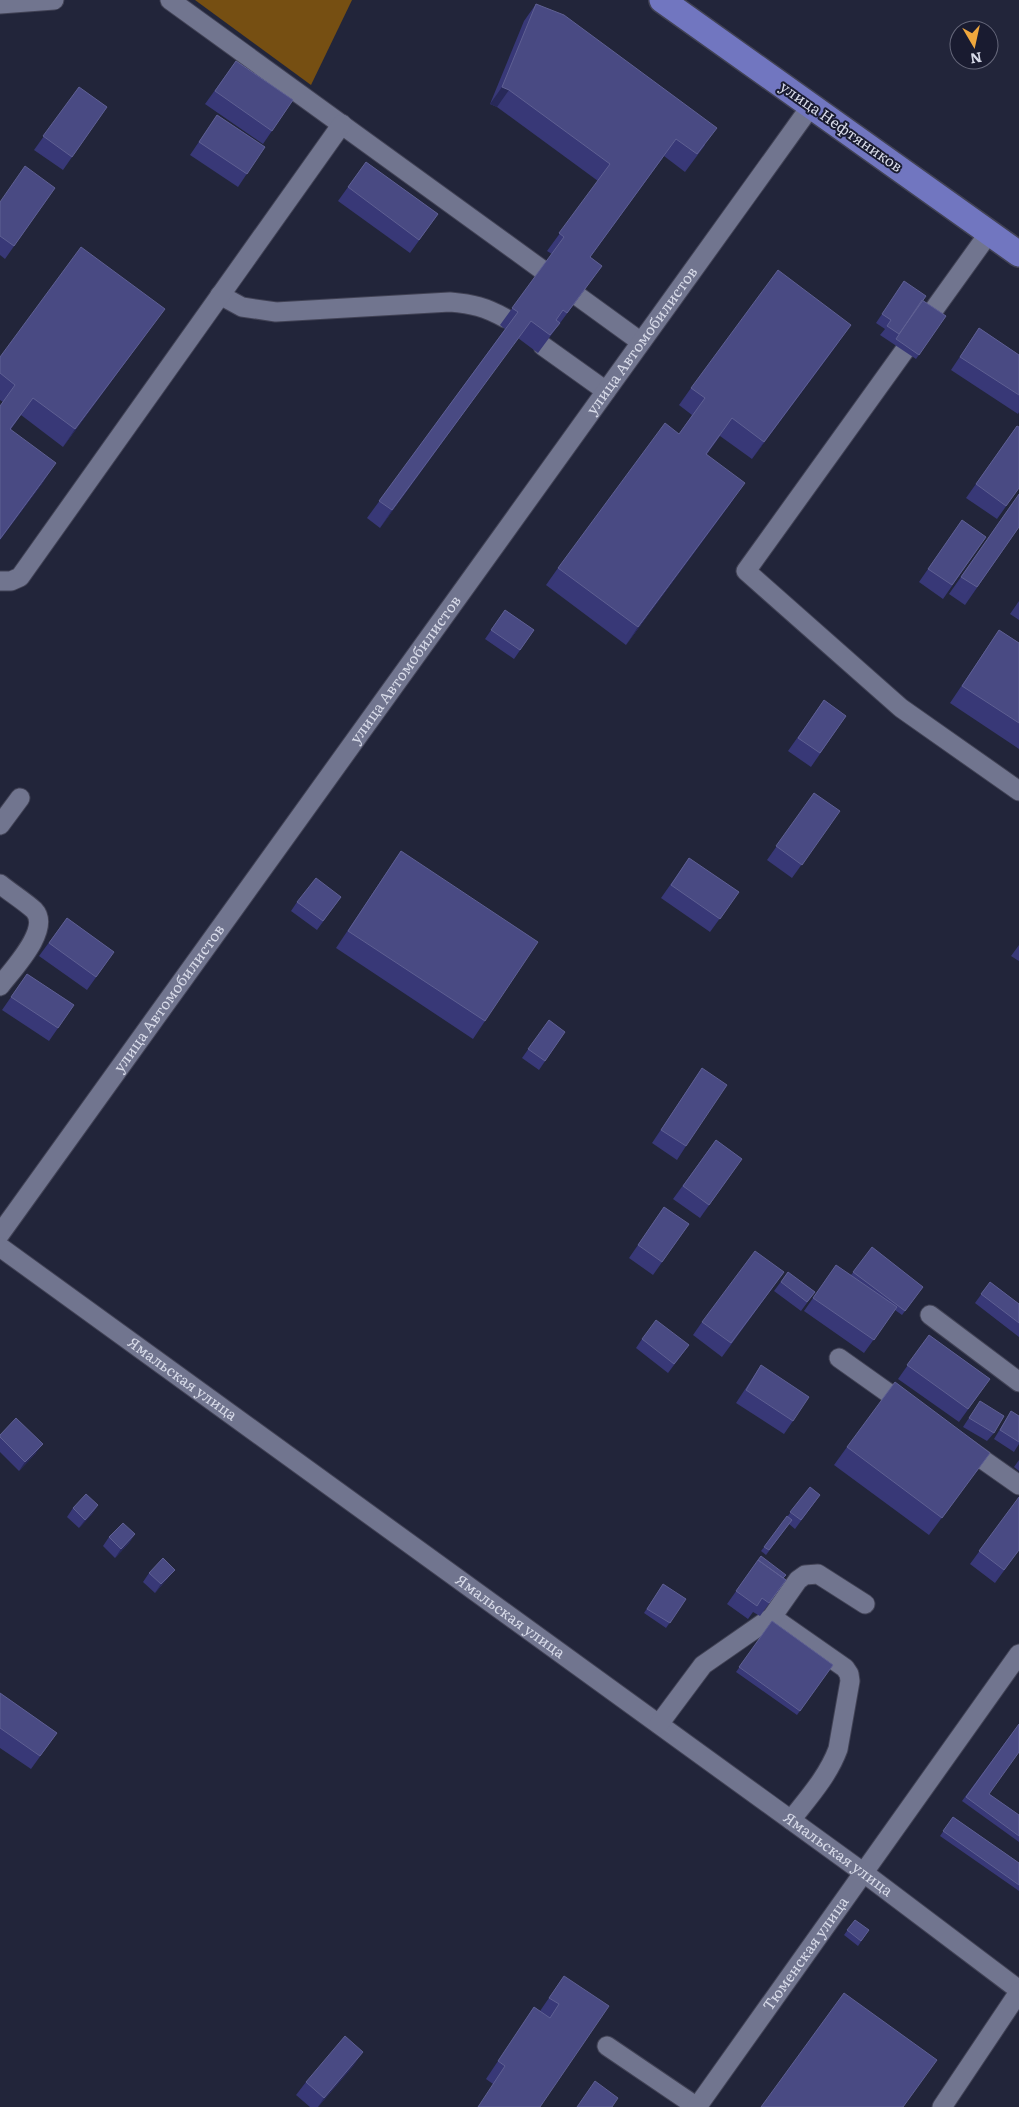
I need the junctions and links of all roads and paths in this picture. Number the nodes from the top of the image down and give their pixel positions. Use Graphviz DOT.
graph roads {
  1 [pos="54,0"];
  2 [pos="170,0"];
  3 [pos="662,0"];
  4 [pos="0,4"];
  5 [pos="811,106"];
  6 [pos="342,124"];
  7 [pos="989,233"];
  8 [pos="1019,254"];
  9 [pos="541,269"];
  10 [pos="220,295"];
  11 [pos="579,297"];
  12 [pos="505,318"];
  13 [pos="641,342"];
  14 [pos="543,346"];
  15 [pos="606,391"];
  16 [pos="0,581"];
  17 [pos="1019,791"];
  18 [pos="20,798"];
  19 [pos="0,825"];
  20 [pos="0,884"];
  21 [pos="0,986"];
  22 [pos="0,1234"];
  23 [pos="0,1247"];
  24 [pos="930,1315"];
  25 [pos="839,1358"];
  26 [pos="1019,1382"];
  27 [pos="925,1419"];
  28 [pos="948,1436"];
  29 [pos="1019,1485"];
  30 [pos="865,1604"];
  31 [pos="772,1617"];
  32 [pos="1019,1654"];
  33 [pos="659,1724"];
  34 [pos="791,1820"];
  35 [pos="864,1873"];
  36 [pos="1019,1991"];
  37 [pos="607,2046"];
  38 [pos="697,2107"];
  39 [pos="942,2107"];
  1 -- 4 [label="street"];
  2 -- 6 [label="street"];
  3 -- 5 [label="main road, улица Нефтяников"];
  5 -- 7 [label="main road, улица Нефтяников"];
  5 -- 13 [label="street, улица Автомобилистов"];
  6 -- 9 [label="street"];
  6 -- 10 [label="street"];
  7 -- 8 [label="main road, улица Нефтяников"];
  7 -- 17 [label="street"];
  10 -- 12 [label="street"];
  10 -- 16 [label="street"];
  11 -- 13 [label="street"];
  13 -- 15 [label="street, улица Автомобилистов"];
  14 -- 15 [label="street"];
  15 -- 22 [label="street, улица Автомобилистов"];
  18 -- 19 [label="street"];
  20 -- 21 [label="street"];
  23 -- 33 [label="street, Ямальская улица"];
  24 -- 26 [label="street"];
  25 -- 27 [label="street"];
  28 -- 29 [label="street"];
  30 -- 31 [label="street"];
  31 -- 33 [label="street"];
  31 -- 34 [label="street"];
  32 -- 35 [label="street, Тюменская улица"];
  33 -- 34 [label="street, Ямальская улица"];
  34 -- 35 [label="street, Ямальская улица"];
  35 -- 36 [label="street, Ямальская улица"];
  35 -- 38 [label="street, Тюменская улица"];
  36 -- 39 [label="street"];
  37 -- 38 [label="street"];
}
